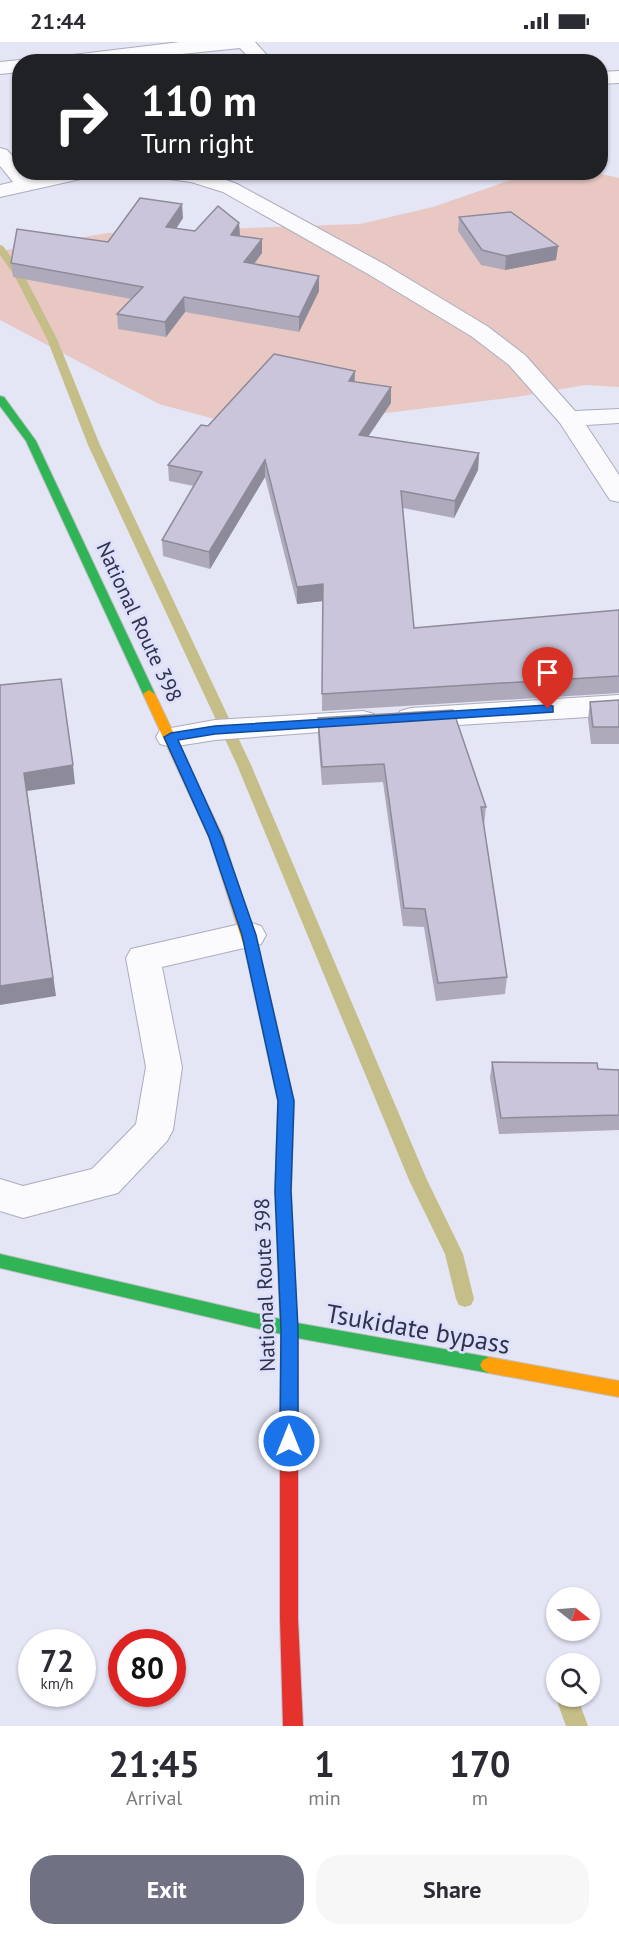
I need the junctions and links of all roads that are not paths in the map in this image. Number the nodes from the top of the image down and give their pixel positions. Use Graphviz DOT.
graph roads {
  1 [pos="245,42"];
  2 [pos="132,54"];
  3 [pos="256,54"];
  4 [pos="0,154"];
  5 [pos="12,167"];
  6 [pos="23,180"];
  7 [pos="43,180"];
  8 [pos="206,180"];
  9 [pos="26,183"];
  10 [pos="0,191"];
  11 [pos="0,399"];
  12 [pos="619,416"];
  13 [pos="569,419"];
  14 [pos="619,494"];
  15 [pos="619,705"];
  16 [pos="171,737"];
  17 [pos="249,935"];
  18 [pos="0,1195"];
  19 [pos="0,1261"];
  20 [pos="290,1329"];
  21 [pos="619,1389"];
  22 [pos="293,1726"];
  1 -- 2 [label="street"];
  1 -- 3 [label="street"];
  4 -- 5 [label="street"];
  6 -- 9 [label="street"];
  7 -- 9 [label="street"];
  8 -- 13 [label="street"];
  9 -- 10 [label="street"];
  11 -- 16 [label="highway, National Route 398"];
  12 -- 13 [label="street"];
  13 -- 14 [label="street"];
  15 -- 16 [label="street"];
  16 -- 17 [label="highway, National Route 398"];
  17 -- 18 [label="street"];
  17 -- 20 [label="highway, National Route 398"];
  19 -- 20 [label="highway, Tsukidate bypass"];
  20 -- 21 [label="highway, Tsukidate bypass"];
  20 -- 22 [label="highway, National Route 398"];
}
